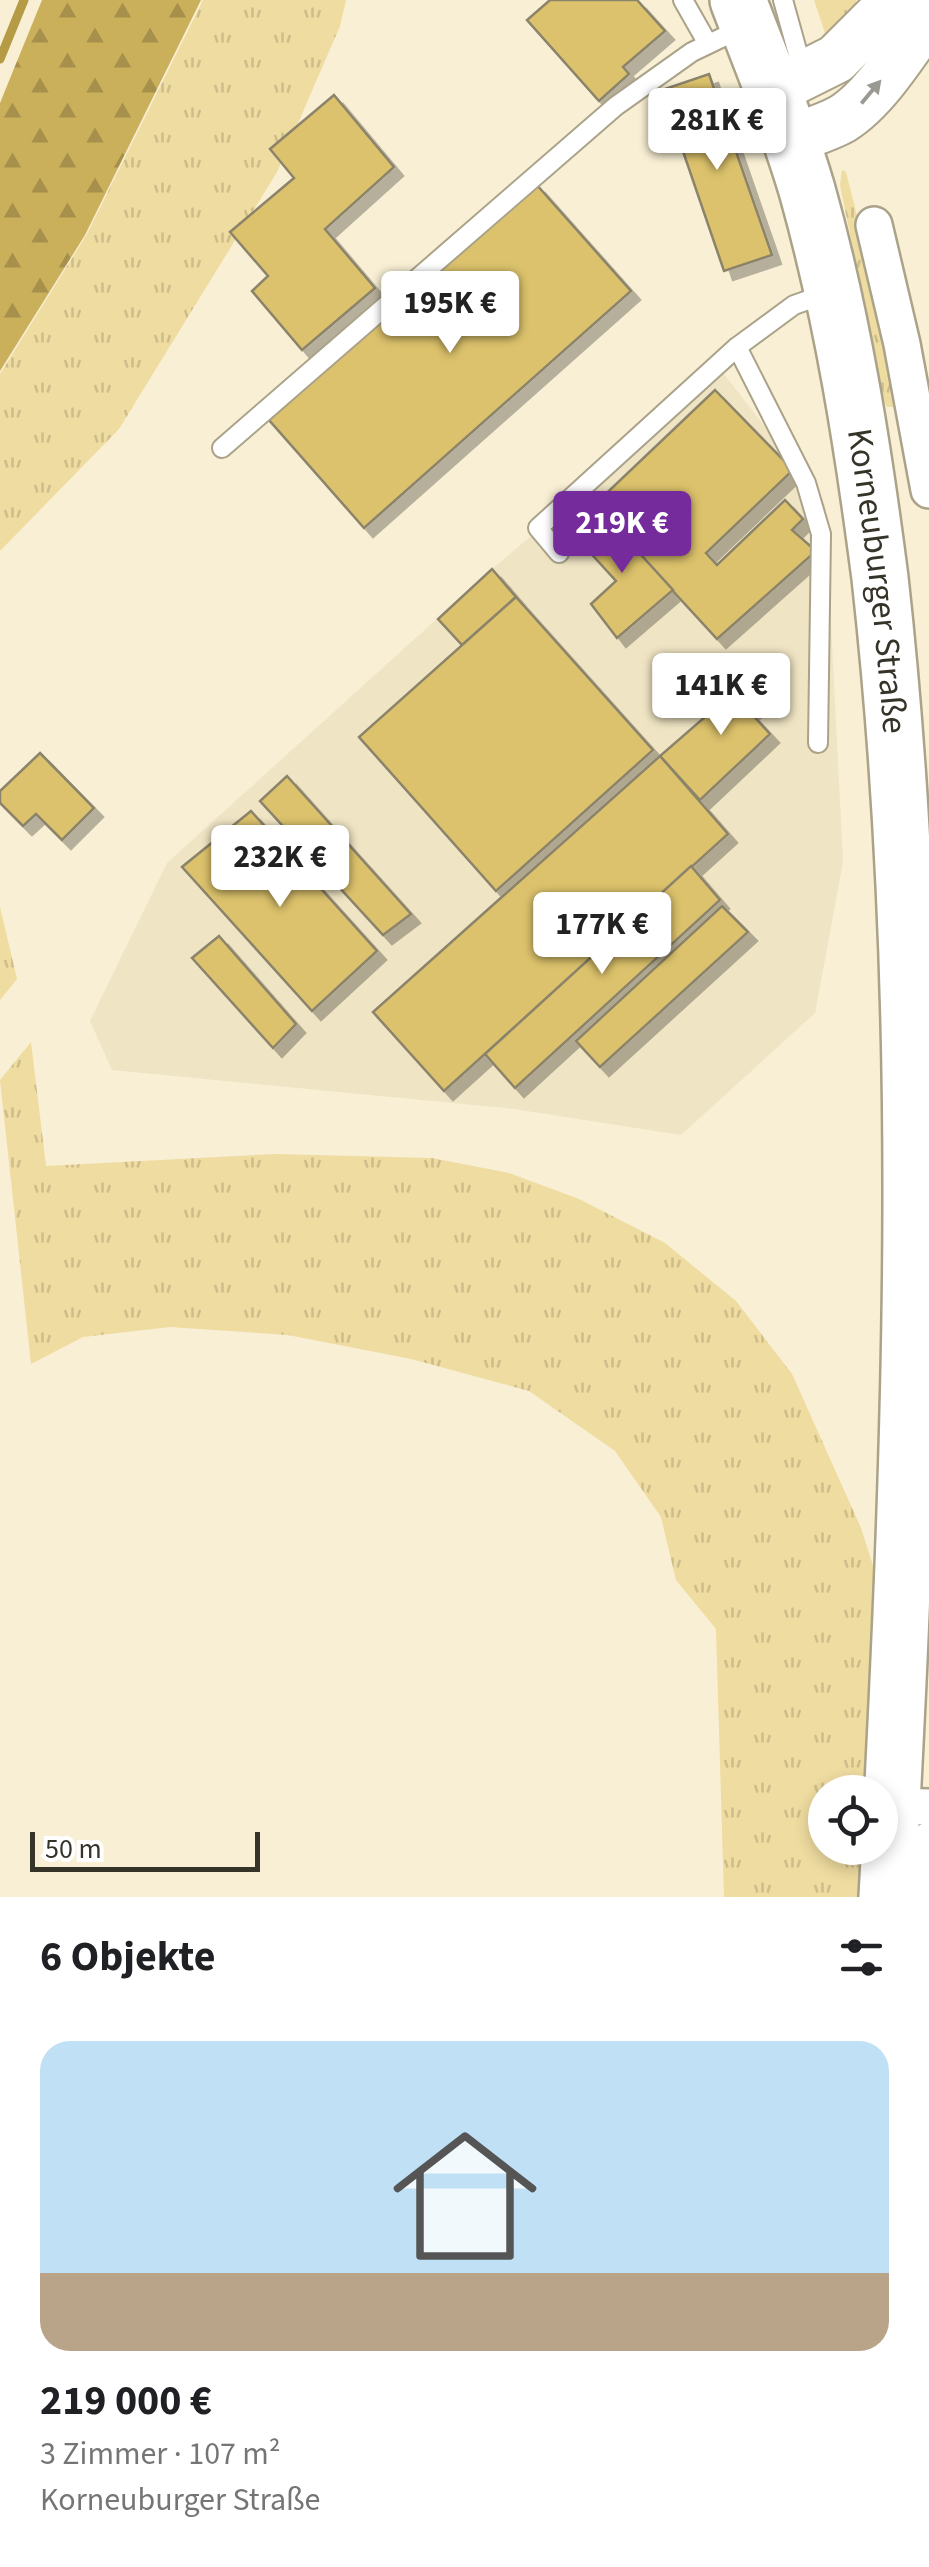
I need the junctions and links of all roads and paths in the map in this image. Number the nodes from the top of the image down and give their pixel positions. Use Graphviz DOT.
graph roads {
  1 [pos="683,0"];
  2 [pos="899,5"];
  3 [pos="744,17"];
  4 [pos="794,102"];
  5 [pos="874,225"];
  6 [pos="833,292"];
  7 [pos="737,347"];
  8 [pos="222,448"];
  9 [pos="864,454"];
  10 [pos="927,475"];
  11 [pos="559,553"];
  12 [pos="818,743"];
  13 [pos="917,1818"];
  14 [pos="887,1897"];
  15 [pos="926,1897"];
  1 -- 3 [label="lane"];
  2 -- 4 [label="main road"];
  4 -- 2 [label="main road, one-way"];
  3 -- 4 [label="main road, Korneuburger Straße"];
  3 -- 8 [label="lane"];
  4 -- 6 [label="main road, Korneuburger Straße"];
  5 -- 10 [label="street"];
  6 -- 7 [label="lane"];
  6 -- 9 [label="main road, Korneuburger Straße"];
  7 -- 11 [label="lane"];
  7 -- 12 [label="lane"];
  9 -- 10 [label="street"];
  9 -- 13 [label="main road, Korneuburger Straße"];
  13 -- 14 [label="main road, Korneuburger Straße"];
  13 -- 15 [label="street"];
}
